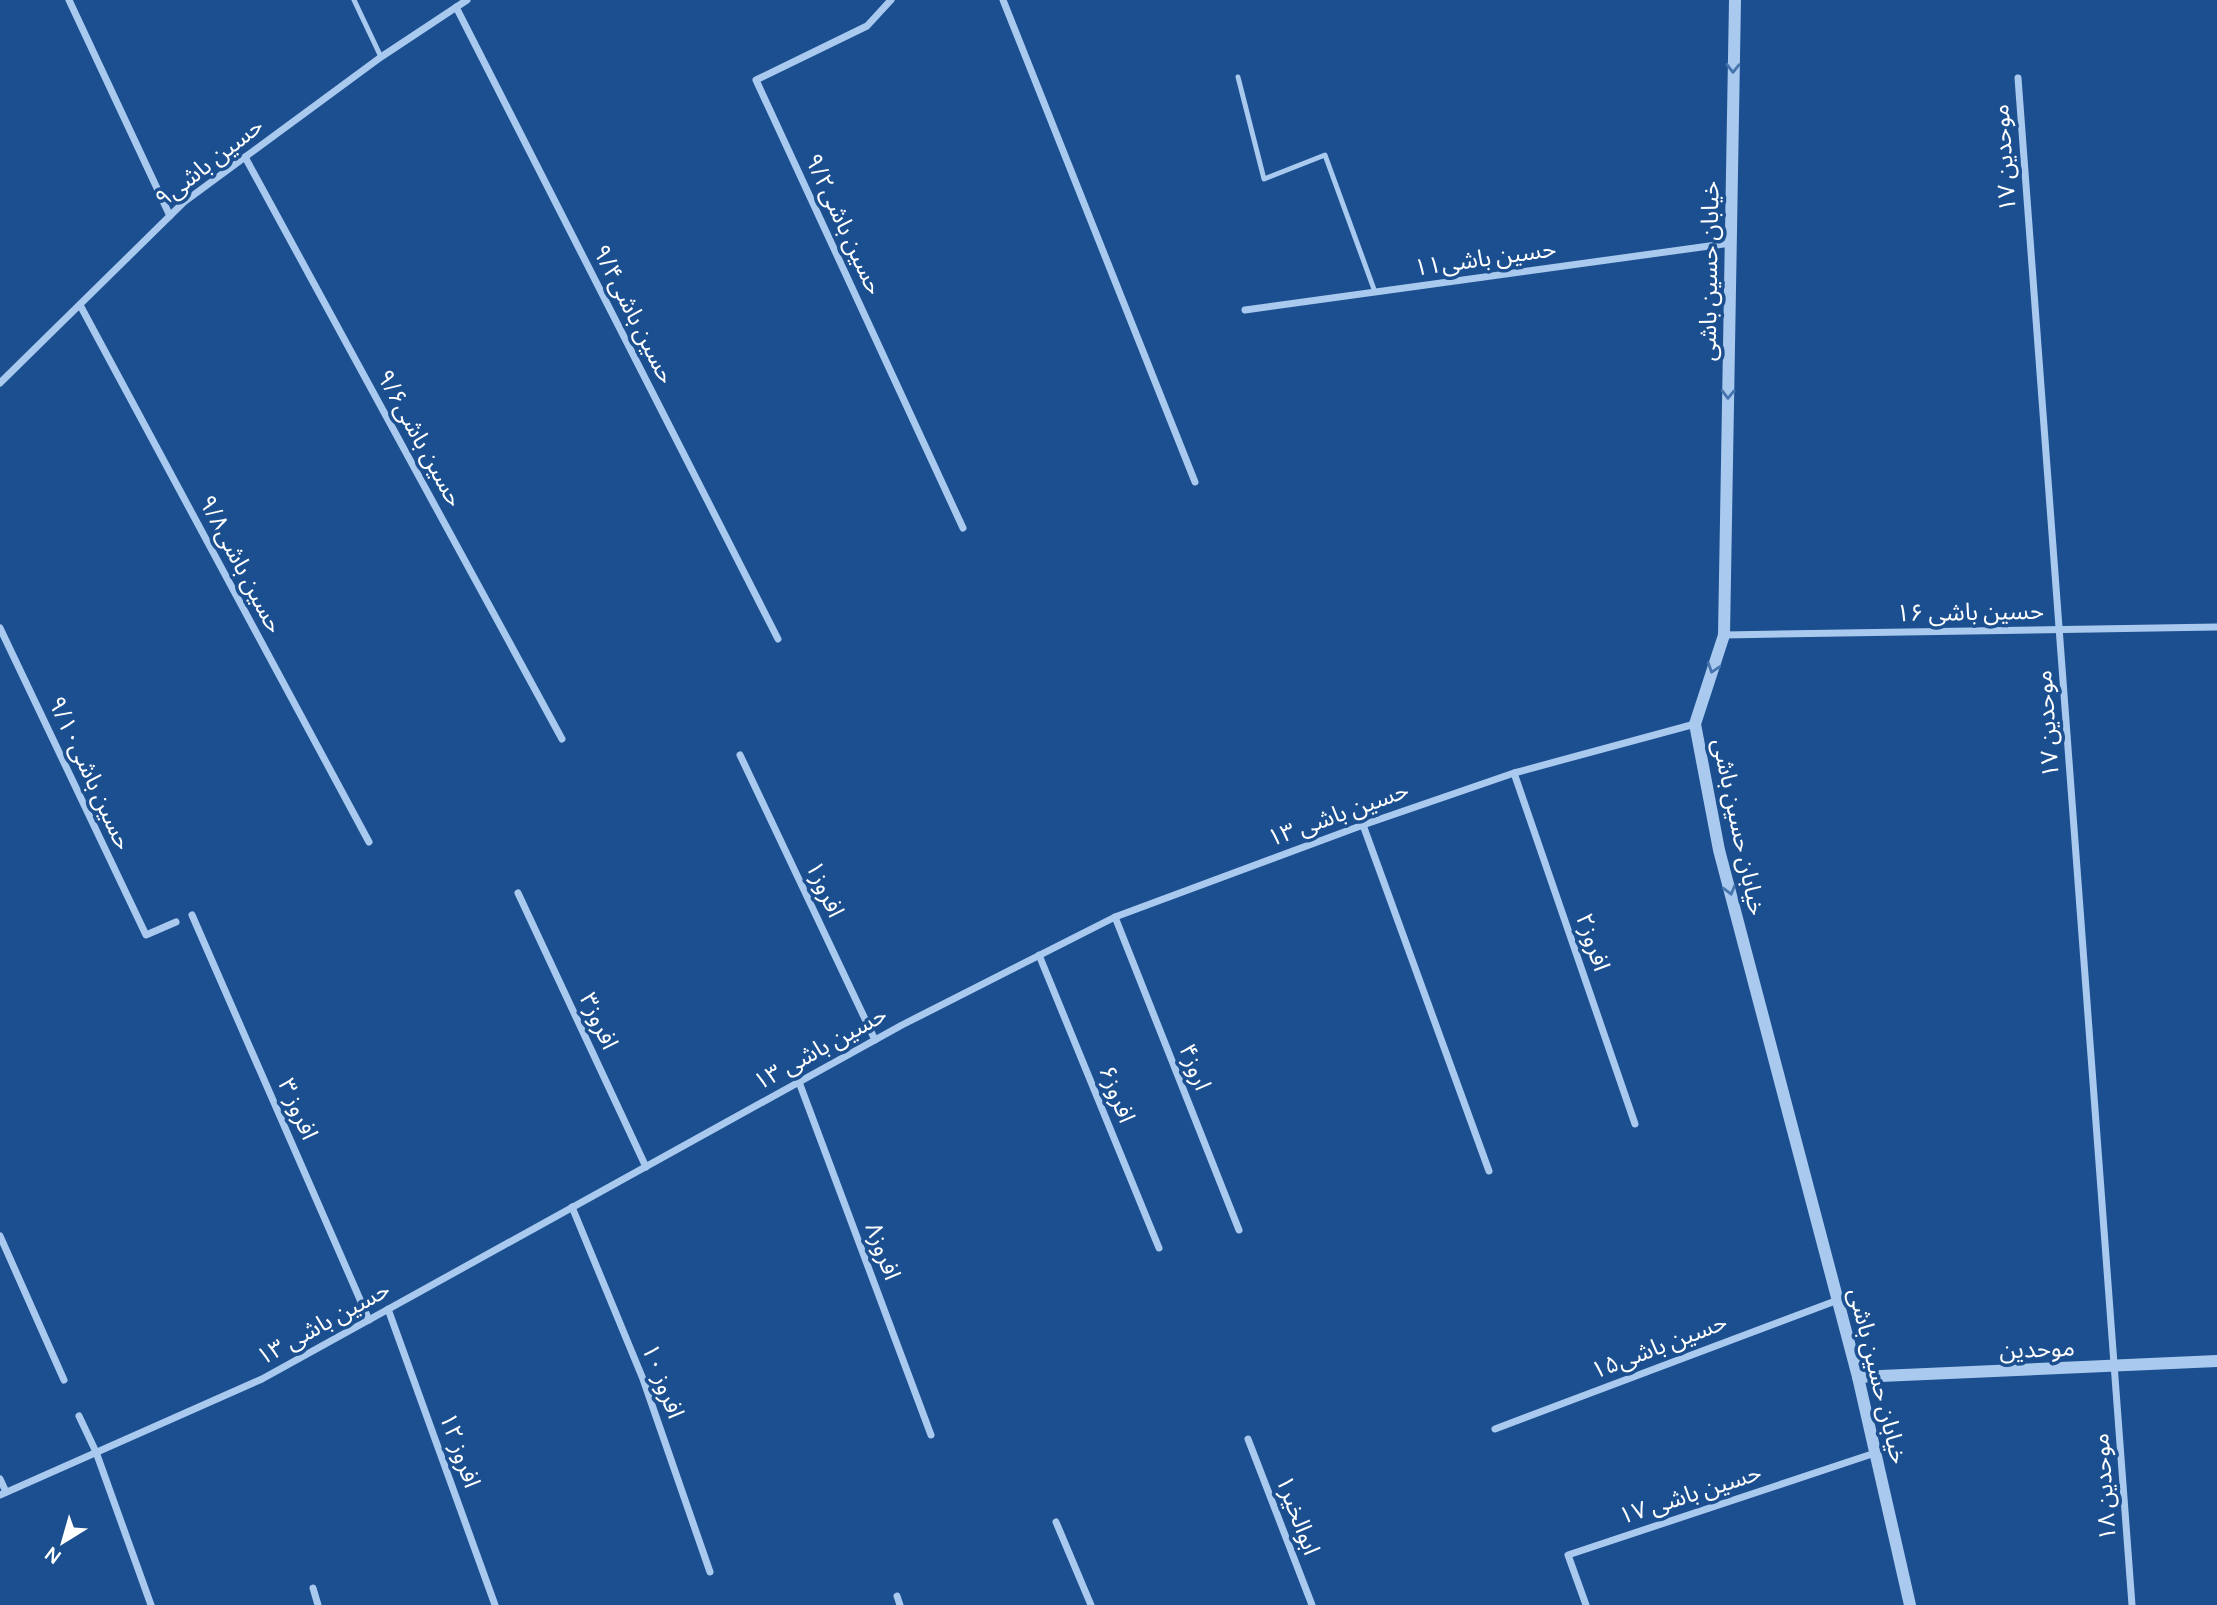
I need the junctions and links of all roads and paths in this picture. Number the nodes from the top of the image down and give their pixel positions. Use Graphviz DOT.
graph roads {
  1 [pos="69,0"];
  2 [pos="354,0"];
  3 [pos="467,0"];
  4 [pos="891,0"];
  5 [pos="1003,0"];
  6 [pos="1735,0"];
  7 [pos="456,7"];
  8 [pos="381,57"];
  9 [pos="1238,77"];
  10 [pos="2018,78"];
  11 [pos="245,157"];
  12 [pos="170,216"];
  13 [pos="1731,243"];
  14 [pos="1374,292"];
  15 [pos="79,305"];
  16 [pos="1245,310"];
  17 [pos="0,383"];
  18 [pos="1195,482"];
  19 [pos="963,528"];
  20 [pos="2217,627"];
  21 [pos="0,628"];
  22 [pos="2059,629"];
  23 [pos="1724,635"];
  24 [pos="778,639"];
  25 [pos="1695,724"];
  26 [pos="562,739"];
  27 [pos="740,755"];
  28 [pos="1514,773"];
  29 [pos="1363,825"];
  30 [pos="369,842"];
  31 [pos="518,892"];
  32 [pos="192,915"];
  33 [pos="1115,917"];
  34 [pos="176,922"];
  35 [pos="1039,955"];
  36 [pos="875,1040"];
  37 [pos="799,1082"];
  38 [pos="1635,1124"];
  39 [pos="646,1167"];
  40 [pos="1489,1171"];
  41 [pos="572,1207"];
  42 [pos="1239,1230"];
  43 [pos="0,1236"];
  44 [pos="1159,1248"];
  45 [pos="1838,1300"];
  46 [pos="388,1309"];
  47 [pos="369,1320"];
  48 [pos="2217,1361"];
  49 [pos="2115,1366"];
  50 [pos="1858,1377"];
  51 [pos="64,1380"];
  52 [pos="79,1416"];
  53 [pos="1495,1429"];
  54 [pos="931,1434"];
  55 [pos="1248,1439"];
  56 [pos="96,1452"];
  57 [pos="1875,1453"];
  58 [pos="0,1479"];
  59 [pos="3,1493"];
  60 [pos="1056,1522"];
  61 [pos="710,1572"];
  62 [pos="313,1588"];
  63 [pos="897,1596"];
  64 [pos="151,1605"];
  65 [pos="318,1605"];
  66 [pos="495,1605"];
  67 [pos="900,1605"];
  68 [pos="1091,1605"];
  69 [pos="1312,1605"];
  70 [pos="1586,1605"];
  71 [pos="1910,1605"];
  72 [pos="2132,1605"];
  1 -- 12 [label="street"];
  2 -- 8 [label="lane"];
  3 -- 7 [label="street, حسین باشی۹"];
  4 -- 19 [label="street, حسین باشی۹/۲"];
  5 -- 18 [label="street"];
  6 -- 13 [label="street, خیابان حسین باشی, one-way"];
  7 -- 8 [label="street, حسین باشی۹"];
  7 -- 24 [label="street, حسین باشی۹/۴"];
  8 -- 11 [label="street, حسین باشی۹"];
  9 -- 14 [label="lane"];
  10 -- 22 [label="street, موحدین ۱۷"];
  11 -- 12 [label="street, حسین باشی۹"];
  11 -- 26 [label="street, حسین باشی۹/۶"];
  12 -- 15 [label="street, حسین باشی۹"];
  13 -- 14 [label="street, حسین باشی۱۱"];
  13 -- 23 [label="street, خیابان حسین باشی, one-way"];
  14 -- 16 [label="street, حسین باشی۱۱"];
  15 -- 17 [label="street, حسین باشی۹"];
  15 -- 30 [label="street, حسین باشی۹/۸"];
  20 -- 22 [label="street, حسین باشی ۱۶"];
  21 -- 34 [label="street, حسین باشی۹/۱۰"];
  22 -- 23 [label="street, حسین باشی ۱۶"];
  22 -- 49 [label="street, موحدین ۱۷"];
  23 -- 25 [label="street, خیابان حسین باشی, one-way"];
  25 -- 28 [label="street, حسین باشی ۱۳"];
  25 -- 45 [label="street, خیابان حسین باشی, one-way"];
  27 -- 36 [label="street, افروز۱"];
  28 -- 29 [label="street, حسین باشی ۱۳"];
  28 -- 38 [label="street, افروز۲"];
  29 -- 33 [label="street, حسین باشی ۱۳"];
  29 -- 40 [label="street"];
  31 -- 39 [label="street, افروز۳"];
  32 -- 47 [label="street, افروز ۳"];
  33 -- 35 [label="street, حسین باشی ۱۳"];
  33 -- 42 [label="street, اروز۴"];
  35 -- 36 [label="street, حسین باشی ۱۳"];
  35 -- 44 [label="street, افروز۶"];
  36 -- 37 [label="street, حسین باشی ۱۳"];
  37 -- 39 [label="street, حسین باشی ۱۳"];
  37 -- 54 [label="street, افروز۸"];
  39 -- 41 [label="street, حسین باشی ۱۳"];
  41 -- 46 [label="street, حسین باشی ۱۳"];
  41 -- 61 [label="street, افروز ۱۰"];
  43 -- 51 [label="street"];
  45 -- 50 [label="street, خیابان حسین باشی"];
  45 -- 53 [label="street, حسین باشی۱۵"];
  46 -- 47 [label="street, حسین باشی ۱۳"];
  46 -- 66 [label="street, افروز ۱۲"];
  47 -- 56 [label="street, حسین باشی ۱۳"];
  48 -- 49 [label="street, موحدین"];
  49 -- 50 [label="street, موحدین"];
  49 -- 72 [label="street, موحدین ۱۸"];
  50 -- 57 [label="street, خیابان حسین باشی"];
  52 -- 56 [label="street"];
  55 -- 69 [label="street, ابوالخیر۱"];
  56 -- 59 [label="street, حسین باشی ۱۳"];
  56 -- 64 [label="street"];
  57 -- 70 [label="street, حسین باشی ۱۷"];
  57 -- 71 [label="street, خیابان حسین باشی"];
  58 -- 59 [label="street"];
  60 -- 68 [label="street"];
  62 -- 65 [label="street"];
  63 -- 67 [label="street"];
}
